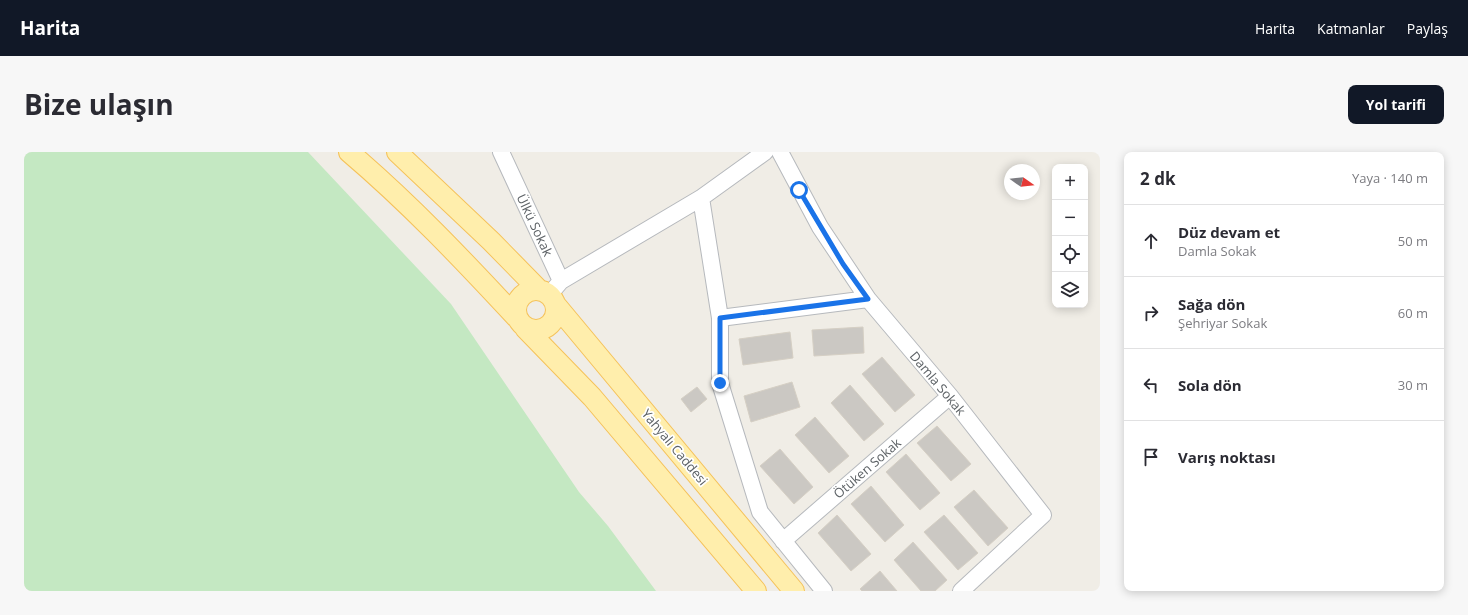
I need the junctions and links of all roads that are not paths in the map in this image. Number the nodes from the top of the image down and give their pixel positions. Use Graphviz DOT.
graph roads {
  1 [pos="349,152"];
  2 [pos="397,152"];
  3 [pos="501,152"];
  4 [pos="764,152"];
  5 [pos="780,152"];
  6 [pos="701,198"];
  7 [pos="551,293"];
  8 [pos="868,299"];
  9 [pos="720,318"];
  10 [pos="521,322"];
  11 [pos="950,396"];
  12 [pos="783,541"];
  13 [pos="756,591"];
  14 [pos="794,591"];
  15 [pos="824,591"];
  16 [pos="962,591"];
  1 -- 10 [label="main road"];
  2 -- 7 [label="main road, Yahyalı Caddesi"];
  3 -- 7 [label="street, Ülkü Sokak"];
  4 -- 6 [label="street"];
  5 -- 8 [label="street, Damla Sokak"];
  6 -- 7 [label="street"];
  6 -- 9 [label="street"];
  7 -- 10 [label="main road"];
  7 -- 10 [label="main road"];
  7 -- 14 [label="main road, Yahyalı Caddesi"];
  8 -- 9 [label="street"];
  8 -- 11 [label="street, Damla Sokak"];
  9 -- 12 [label="street"];
  10 -- 13 [label="main road"];
  11 -- 12 [label="street, Ötüken Sokak"];
  11 -- 16 [label="street, Damla Sokak"];
  12 -- 15 [label="street"];
}
